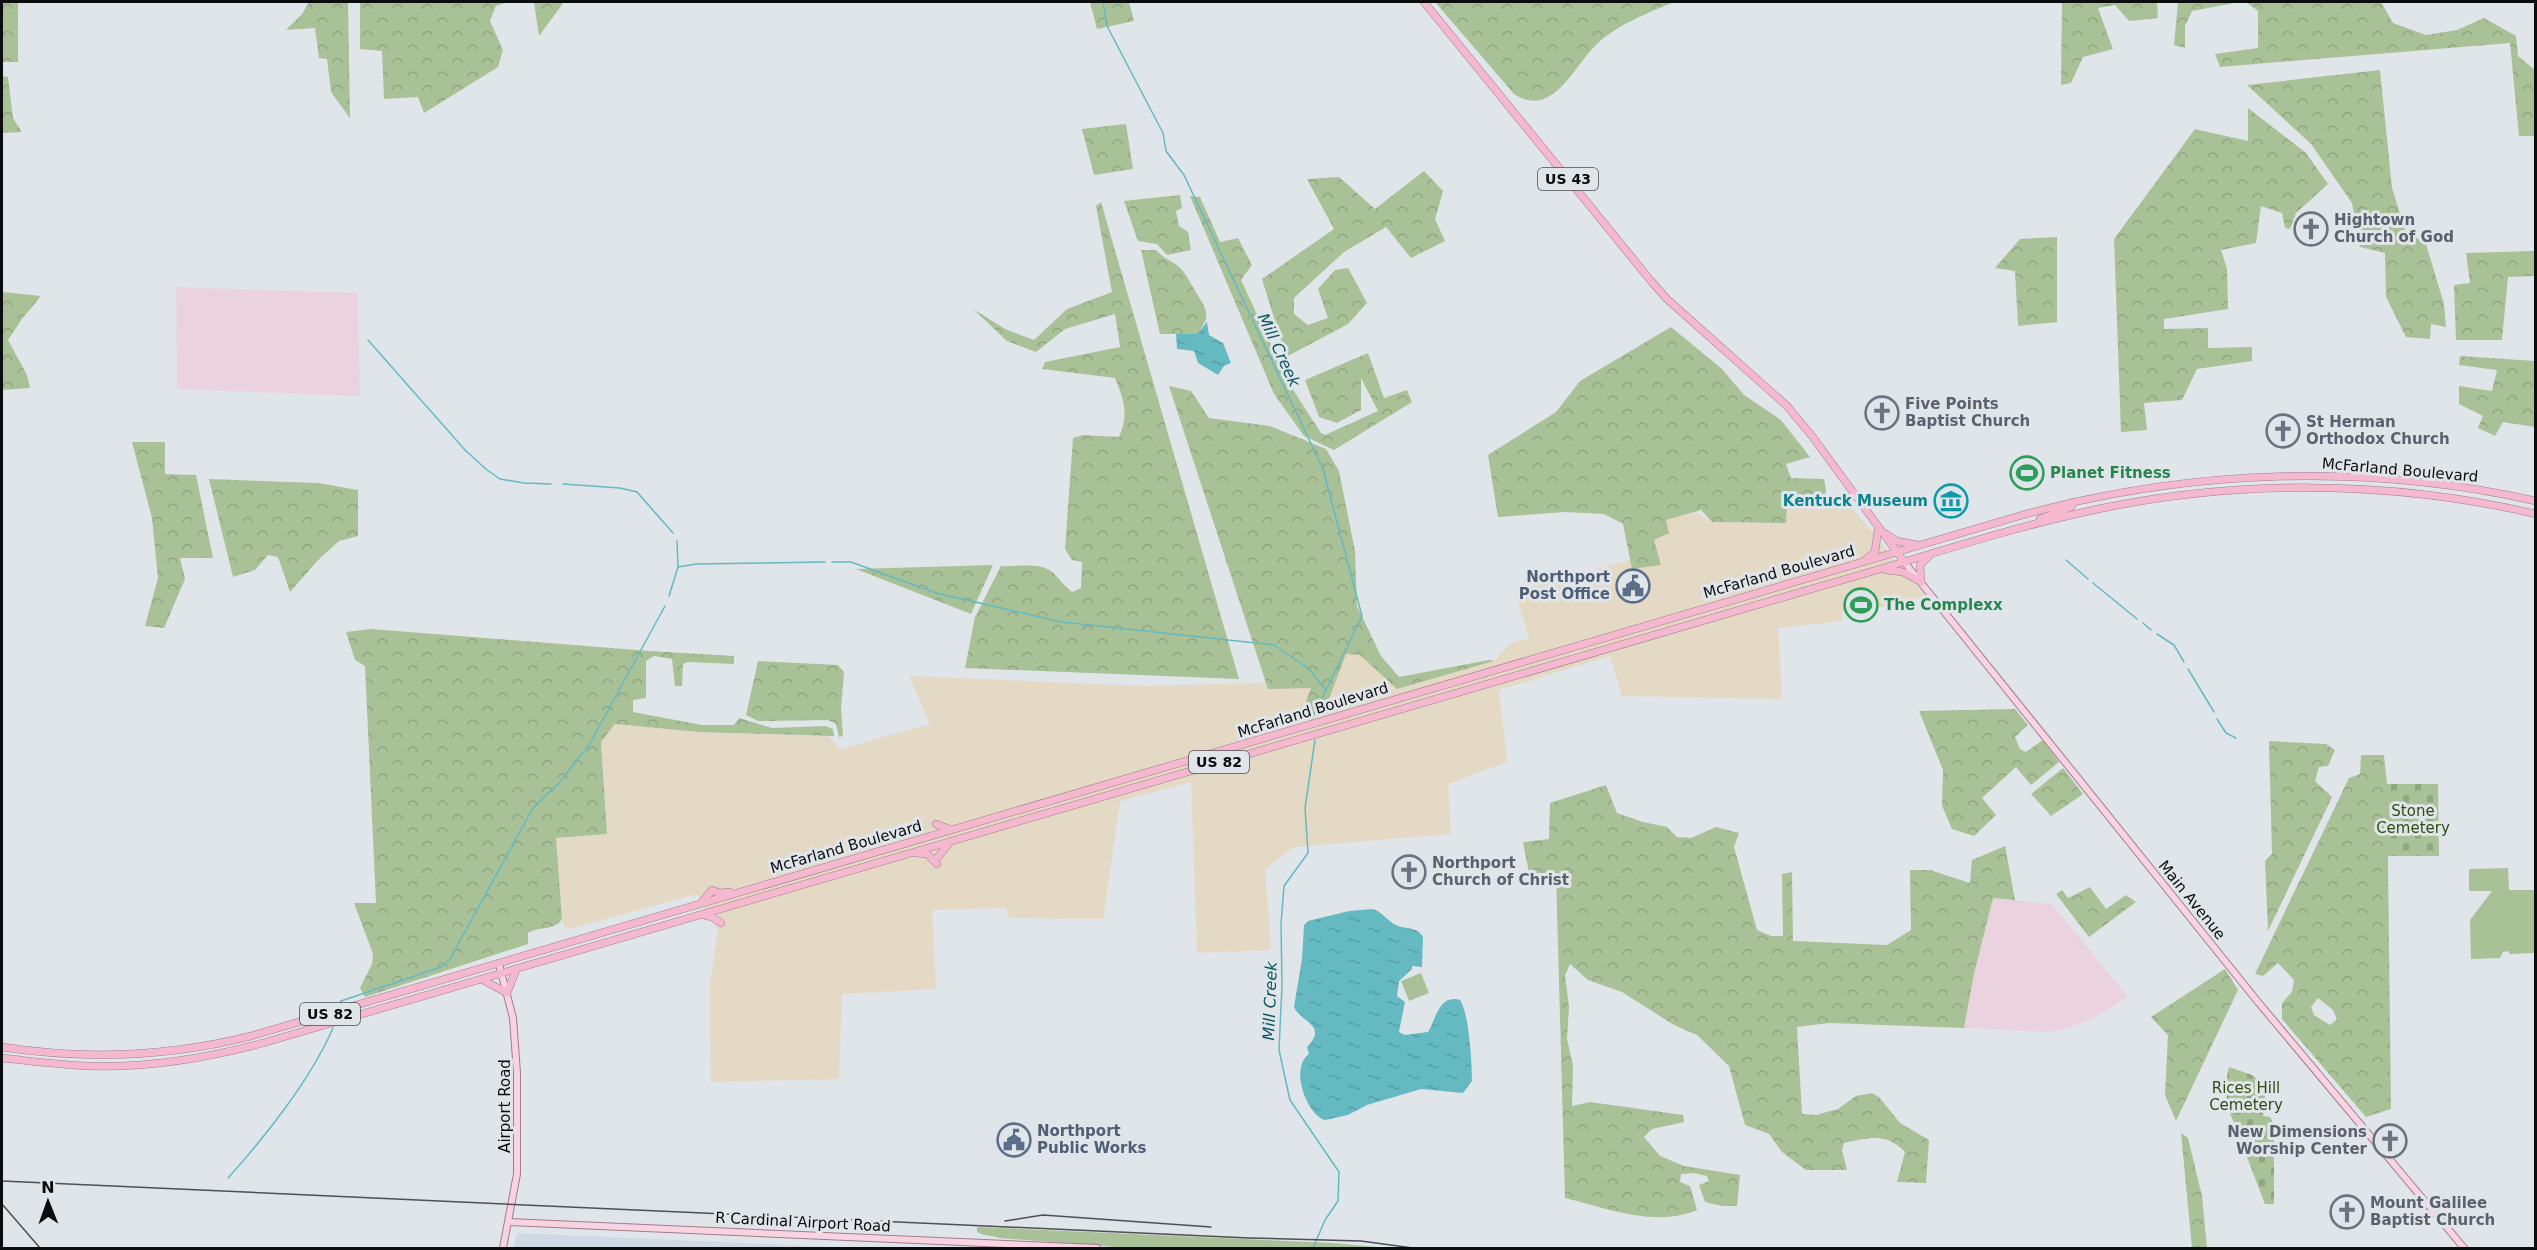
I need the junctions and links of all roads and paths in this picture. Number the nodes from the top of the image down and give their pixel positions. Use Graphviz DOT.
graph roads {
  1 [pos="1424,2"];
  2 [pos="2535,501"];
  3 [pos="2073,502"];
  4 [pos="2535,514"];
  5 [pos="2037,524"];
  6 [pos="1878,529"];
  7 [pos="1921,545"];
  8 [pos="1897,552"];
  9 [pos="1929,555"];
  10 [pos="1864,561"];
  11 [pos="1905,563"];
  12 [pos="1881,569"];
  13 [pos="1922,582"];
  14 [pos="1041,804"];
  15 [pos="1028,808"];
  16 [pos="1036,816"];
  17 [pos="1016,822"];
  18 [pos="936,824"];
  19 [pos="952,830"];
  20 [pos="951,841"];
  21 [pos="910,853"];
  22 [pos="701,914"];
  23 [pos="721,923"];
  24 [pos="499,964"];
  25 [pos="516,970"];
  26 [pos="502,974"];
  27 [pos="483,980"];
  28 [pos="507,993"];
  29 [pos="2,1047"];
  30 [pos="2,1058"];
  31 [pos="508,1222"];
  32 [pos="503,1248"];
  33 [pos="1097,1248"];
  34 [pos="2464,1248"];
  1 -- 6 [label="highway, US 43"];
  2 -- 3 [label="highway, McFarland Boulevard / US 43"];
  3 -- 5 [label="highway"];
  3 -- 7 [label="highway, McFarland Boulevard / US 43"];
  4 -- 5 [label="highway, McFarland Boulevard"];
  5 -- 9 [label="highway, McFarland Boulevard"];
  6 -- 7 [label="highway, US 43"];
  6 -- 8 [label="highway, US 43"];
  6 -- 10 [label="highway"];
  7 -- 8 [label="highway, McFarland Boulevard / US 82"];
  8 -- 10 [label="highway, McFarland Boulevard / US 82"];
  8 -- 11 [label="highway, US 43"];
  9 -- 11 [label="highway, McFarland Boulevard"];
  9 -- 13 [label="highway"];
  10 -- 14 [label="highway, McFarland Boulevard / US 82"];
  11 -- 12 [label="highway, McFarland Boulevard / US 82"];
  11 -- 13 [label="main road, Main Avenue"];
  12 -- 13 [label="highway"];
  12 -- 16 [label="highway, McFarland Boulevard / US 82"];
  13 -- 34 [label="main road, Main Avenue"];
  14 -- 15 [label="highway, McFarland Boulevard / US 82"];
  14 -- 16 [label="highway"];
  15 -- 17 [label="highway"];
  15 -- 19 [label="highway, McFarland Boulevard / US 82"];
  16 -- 17 [label="highway, McFarland Boulevard / US 82"];
  17 -- 20 [label="highway, McFarland Boulevard / US 82"];
  18 -- 19 [label="highway"];
  19 -- 24 [label="highway, McFarland Boulevard / US 82"];
  20 -- 21 [label="highway, McFarland Boulevard / US 82"];
  20 -- 21 [label="highway"];
  21 -- 22 [label="highway, McFarland Boulevard / US 82"];
  22 -- 23 [label="highway"];
  22 -- 25 [label="highway, McFarland Boulevard / US 82"];
  24 -- 26 [label="main road, Airport Road"];
  24 -- 29 [label="highway, McFarland Boulevard / US 82"];
  25 -- 26 [label="highway, McFarland Boulevard / US 82"];
  25 -- 28 [label="highway"];
  26 -- 27 [label="highway, McFarland Boulevard / US 82"];
  26 -- 28 [label="main road, Airport Road"];
  27 -- 28 [label="highway"];
  27 -- 30 [label="highway, McFarland Boulevard / US 82"];
  28 -- 31 [label="main road, Airport Road"];
  31 -- 32 [label="main road, Airport Road"];
  31 -- 33 [label="main road, R Cardinal Airport Road"];
}
